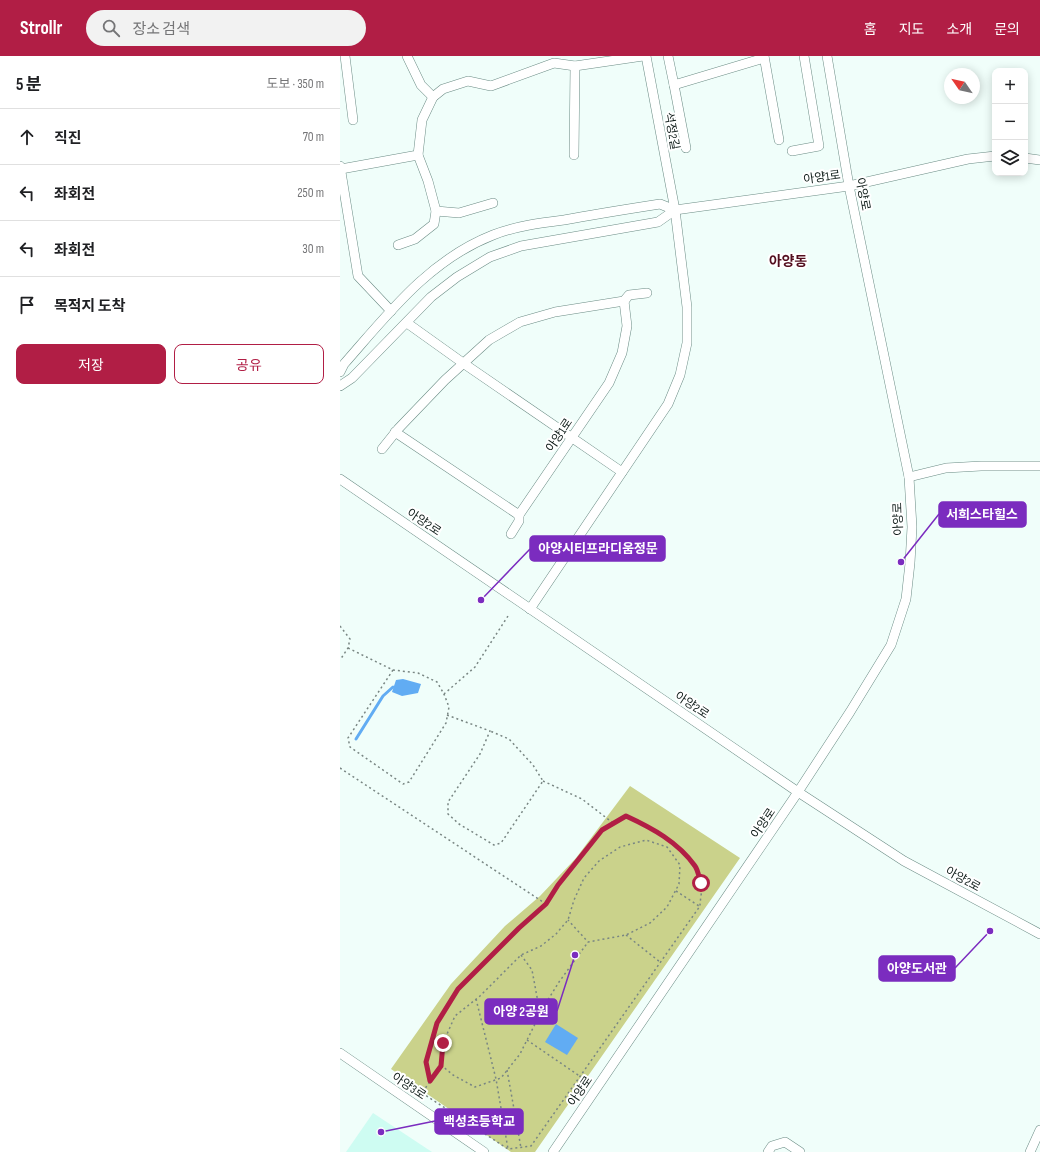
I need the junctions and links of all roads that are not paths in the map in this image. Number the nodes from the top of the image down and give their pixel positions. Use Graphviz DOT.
graph roads {
  1 [pos="345,56"];
  2 [pos="407,56"];
  3 [pos="645,56"];
  4 [pos="668,56"];
  5 [pos="804,56"];
  6 [pos="827,56"];
  7 [pos="764,57"];
  8 [pos="575,66"];
  9 [pos="674,85"];
  10 [pos="433,97"];
  11 [pos="352,120"];
  12 [pos="779,140"];
  13 [pos="686,148"];
  14 [pos="792,151"];
  15 [pos="418,155"];
  16 [pos="574,155"];
  17 [pos="992,156"];
  18 [pos="1028,158"];
  19 [pos="1040,160"];
  20 [pos="340,168"];
  21 [pos="848,186"];
  22 [pos="494,203"];
  23 [pos="675,210"];
  24 [pos="436,211"];
  25 [pos="398,245"];
  26 [pos="647,293"];
  27 [pos="624,301"];
  28 [pos="391,310"];
  29 [pos="407,323"];
  30 [pos="463,363"];
  31 [pos="340,372"];
  32 [pos="340,386"];
  33 [pos="395,432"];
  34 [pos="572,438"];
  35 [pos="382,449"];
  36 [pos="1040,466"];
  37 [pos="622,472"];
  38 [pos="908,477"];
  39 [pos="340,479"];
  40 [pos="519,515"];
  41 [pos="511,534"];
  42 [pos="530,609"];
  43 [pos="798,792"];
  44 [pos="1040,934"];
  45 [pos="340,1054"];
  46 [pos="1040,1130"];
  47 [pos="484,1152"];
  48 [pos="553,1152"];
  49 [pos="768,1152"];
  50 [pos="800,1152"];
  51 [pos="1030,1152"];
  1 -- 11 [label="street"];
  2 -- 10 [label="street"];
  3 -- 8 [label="street"];
  3 -- 23 [label="street, 석정2길"];
  4 -- 9 [label="street"];
  5 -- 14 [label="street"];
  6 -- 21 [label="street, 아양로"];
  7 -- 9 [label="street"];
  7 -- 12 [label="street"];
  8 -- 10 [label="street"];
  8 -- 16 [label="street"];
  9 -- 13 [label="street"];
  10 -- 15 [label="street"];
  15 -- 20 [label="street"];
  15 -- 24 [label="street"];
  17 -- 21 [label="street, 아양1로"];
  18 -- 19 [label="street"];
  20 -- 28 [label="street"];
  21 -- 23 [label="street, 아양1로"];
  21 -- 38 [label="street, 아양로"];
  22 -- 24 [label="street"];
  23 -- 28 [label="street, 아양1로"];
  23 -- 29 [label="street, 아양1로"];
  23 -- 37 [label="street, 석정2길"];
  24 -- 25 [label="street"];
  26 -- 27 [label="street"];
  27 -- 30 [label="street"];
  27 -- 34 [label="street, 아양1로"];
  28 -- 31 [label="street, 아양1로"];
  29 -- 30 [label="street"];
  29 -- 32 [label="street, 아양1로"];
  30 -- 33 [label="street"];
  30 -- 34 [label="street"];
  33 -- 35 [label="street"];
  33 -- 40 [label="street"];
  34 -- 37 [label="street"];
  34 -- 40 [label="street, 아양1로"];
  36 -- 38 [label="street"];
  37 -- 42 [label="street, 석정2길"];
  38 -- 43 [label="street, 아양로"];
  39 -- 42 [label="street, 아양2로"];
  40 -- 41 [label="street, 아양1로"];
  42 -- 43 [label="street, 아양2로"];
  43 -- 44 [label="street, 아양2로"];
  43 -- 48 [label="street, 아양로"];
  45 -- 47 [label="street, 아양3로"];
  46 -- 51 [label="street"];
  49 -- 50 [label="street"];
}
